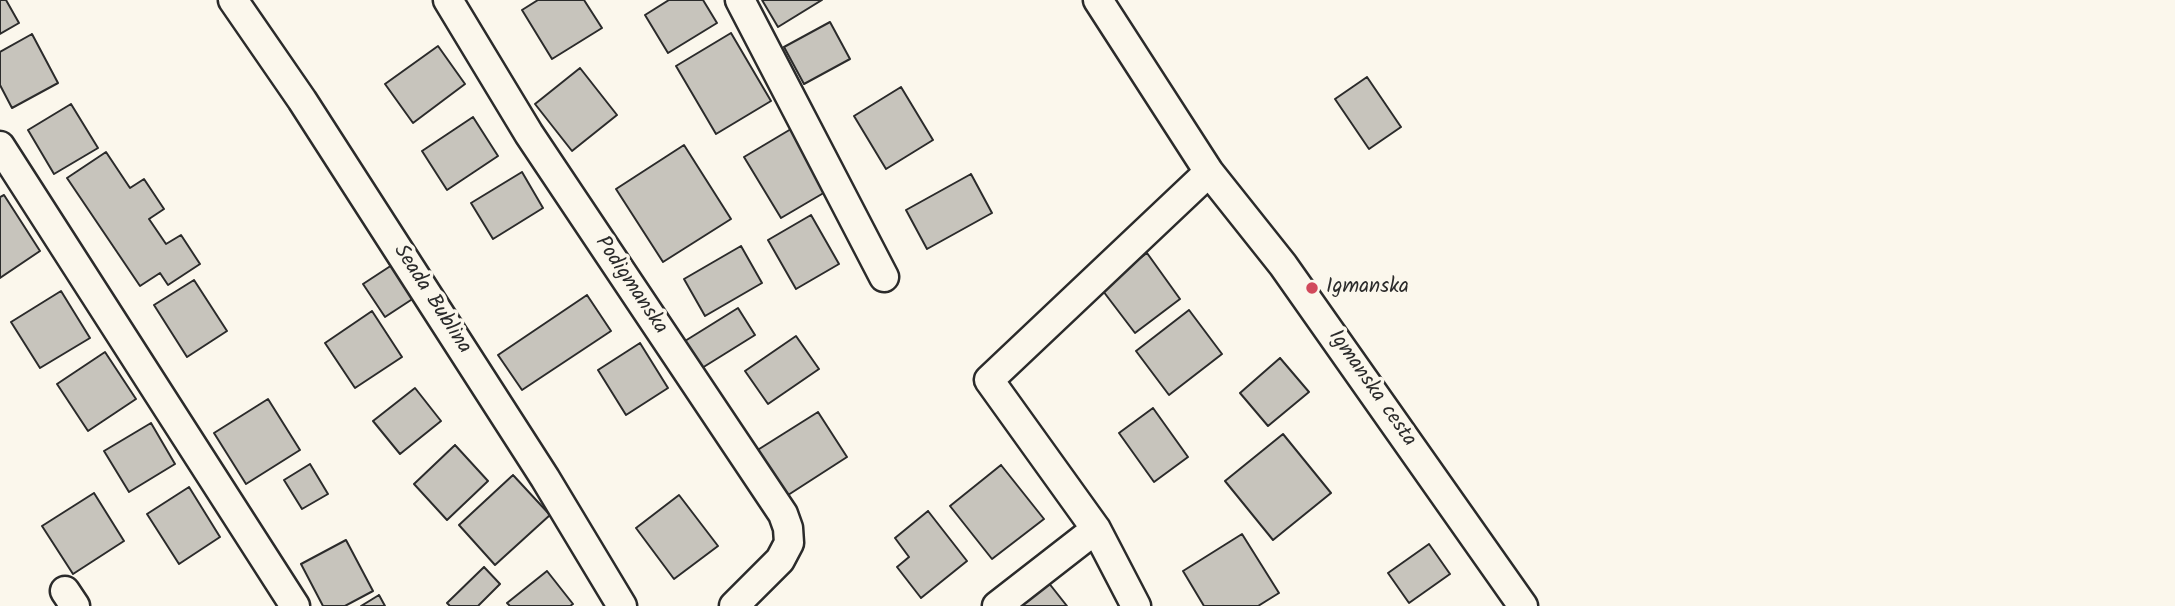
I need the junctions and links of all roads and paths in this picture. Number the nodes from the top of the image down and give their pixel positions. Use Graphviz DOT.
graph roads {
  1 [pos="233,0"];
  2 [pos="447,0"];
  3 [pos="740,0"];
  4 [pos="1098,0"];
  5 [pos="0,146"];
  6 [pos="1209,172"];
  7 [pos="884,277"];
  8 [pos="1096,529"];
  9 [pos="295,606"];
  10 [pos="622,606"];
  11 [pos="734,606"];
  12 [pos="997,606"];
  13 [pos="1136,606"];
  14 [pos="1523,606"];
  1 -- 10 [label="street, Seada Bublina"];
  2 -- 11 [label="street, Podigmanska"];
  3 -- 7 [label="street"];
  4 -- 6 [label="street, Igmanska cesta"];
  5 -- 9 [label="street"];
  6 -- 8 [label="street"];
  6 -- 14 [label="street, Igmanska cesta"];
  8 -- 12 [label="street"];
  8 -- 13 [label="street"];
}
